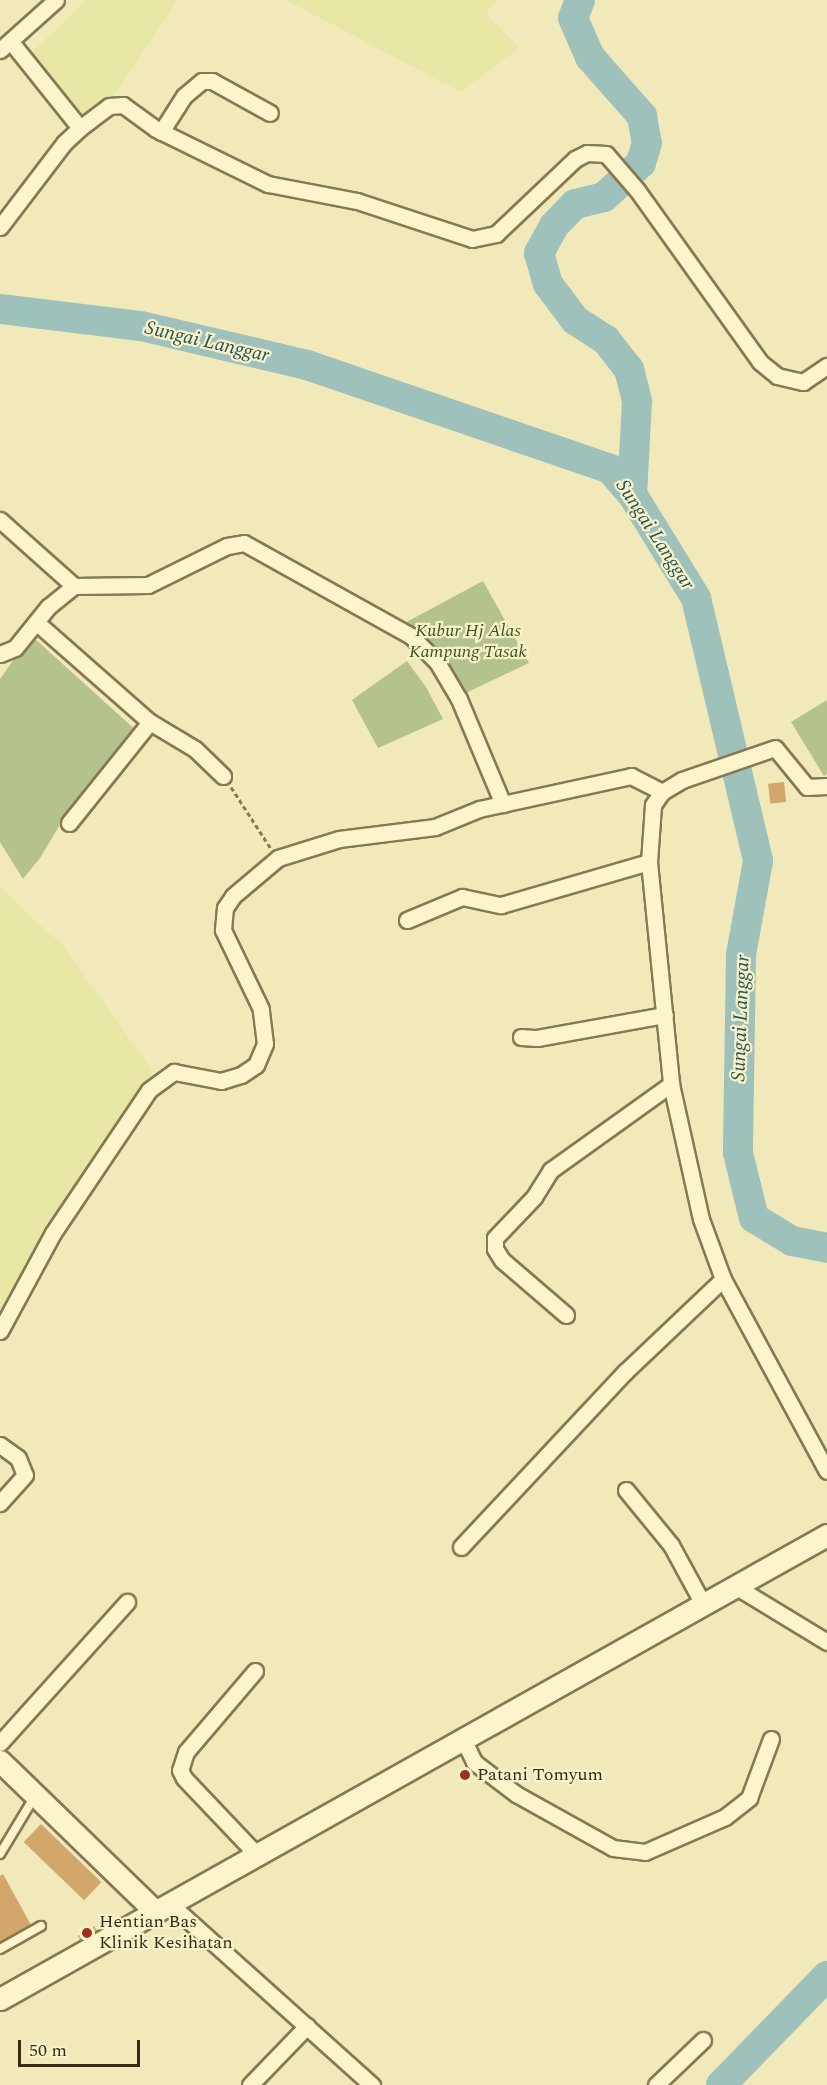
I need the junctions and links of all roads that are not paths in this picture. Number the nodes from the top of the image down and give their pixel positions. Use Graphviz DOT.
graph roads {
  1 [pos="56,0"];
  2 [pos="5,46"];
  3 [pos="270,113"];
  4 [pos="80,128"];
  5 [pos="161,132"];
  6 [pos="0,226"];
  7 [pos="827,366"];
  8 [pos="0,520"];
  9 [pos="74,586"];
  10 [pos="36,622"];
  11 [pos="0,654"];
  12 [pos="150,722"];
  13 [pos="223,776"];
  14 [pos="827,786"];
  15 [pos="662,792"];
  16 [pos="503,804"];
  17 [pos="69,823"];
  18 [pos="650,862"];
  19 [pos="407,920"];
  20 [pos="665,1015"];
  21 [pos="521,1037"];
  22 [pos="672,1084"];
  23 [pos="723,1279"];
  24 [pos="566,1315"];
  25 [pos="0,1331"];
  26 [pos="0,1445"];
  27 [pos="827,1470"];
  28 [pos="626,1490"];
  29 [pos="0,1503"];
  30 [pos="827,1535"];
  31 [pos="460,1547"];
  32 [pos="735,1586"];
  33 [pos="127,1602"];
  34 [pos="703,1604"];
  35 [pos="827,1642"];
  36 [pos="255,1671"];
  37 [pos="463,1739"];
  38 [pos="771,1739"];
  39 [pos="0,1743"];
  40 [pos="0,1761"];
  41 [pos="36,1795"];
  42 [pos="0,1854"];
  43 [pos="257,1855"];
  44 [pos="161,1906"];
  45 [pos="41,1926"];
  46 [pos="0,1949"];
  47 [pos="0,1999"];
  48 [pos="307,2026"];
  49 [pos="703,2040"];
  50 [pos="250,2085"];
  51 [pos="372,2085"];
  52 [pos="656,2085"];
  1 -- 2 [label="street"];
  2 -- 4 [label="street"];
  3 -- 5 [label="street"];
  4 -- 5 [label="street"];
  4 -- 6 [label="street"];
  5 -- 7 [label="street"];
  8 -- 9 [label="street"];
  9 -- 10 [label="street"];
  9 -- 16 [label="street"];
  10 -- 11 [label="street"];
  10 -- 12 [label="street"];
  12 -- 13 [label="street"];
  12 -- 17 [label="street"];
  14 -- 15 [label="street"];
  15 -- 16 [label="street"];
  15 -- 18 [label="street"];
  16 -- 25 [label="street"];
  18 -- 19 [label="street"];
  18 -- 20 [label="street"];
  20 -- 21 [label="street"];
  20 -- 22 [label="street"];
  22 -- 23 [label="street"];
  22 -- 24 [label="street"];
  23 -- 27 [label="street"];
  23 -- 31 [label="street"];
  26 -- 29 [label="street"];
  28 -- 34 [label="street"];
  30 -- 32 [label="main road"];
  32 -- 34 [label="main road"];
  32 -- 35 [label="street"];
  33 -- 39 [label="street"];
  34 -- 37 [label="main road"];
  36 -- 43 [label="street"];
  37 -- 38 [label="street"];
  37 -- 43 [label="main road"];
  40 -- 41 [label="main road"];
  41 -- 42 [label="lane"];
  41 -- 44 [label="main road"];
  43 -- 44 [label="main road"];
  44 -- 47 [label="main road"];
  44 -- 48 [label="street"];
  45 -- 46 [label="lane"];
  48 -- 50 [label="street"];
  48 -- 51 [label="street"];
  49 -- 52 [label="street"];
}
